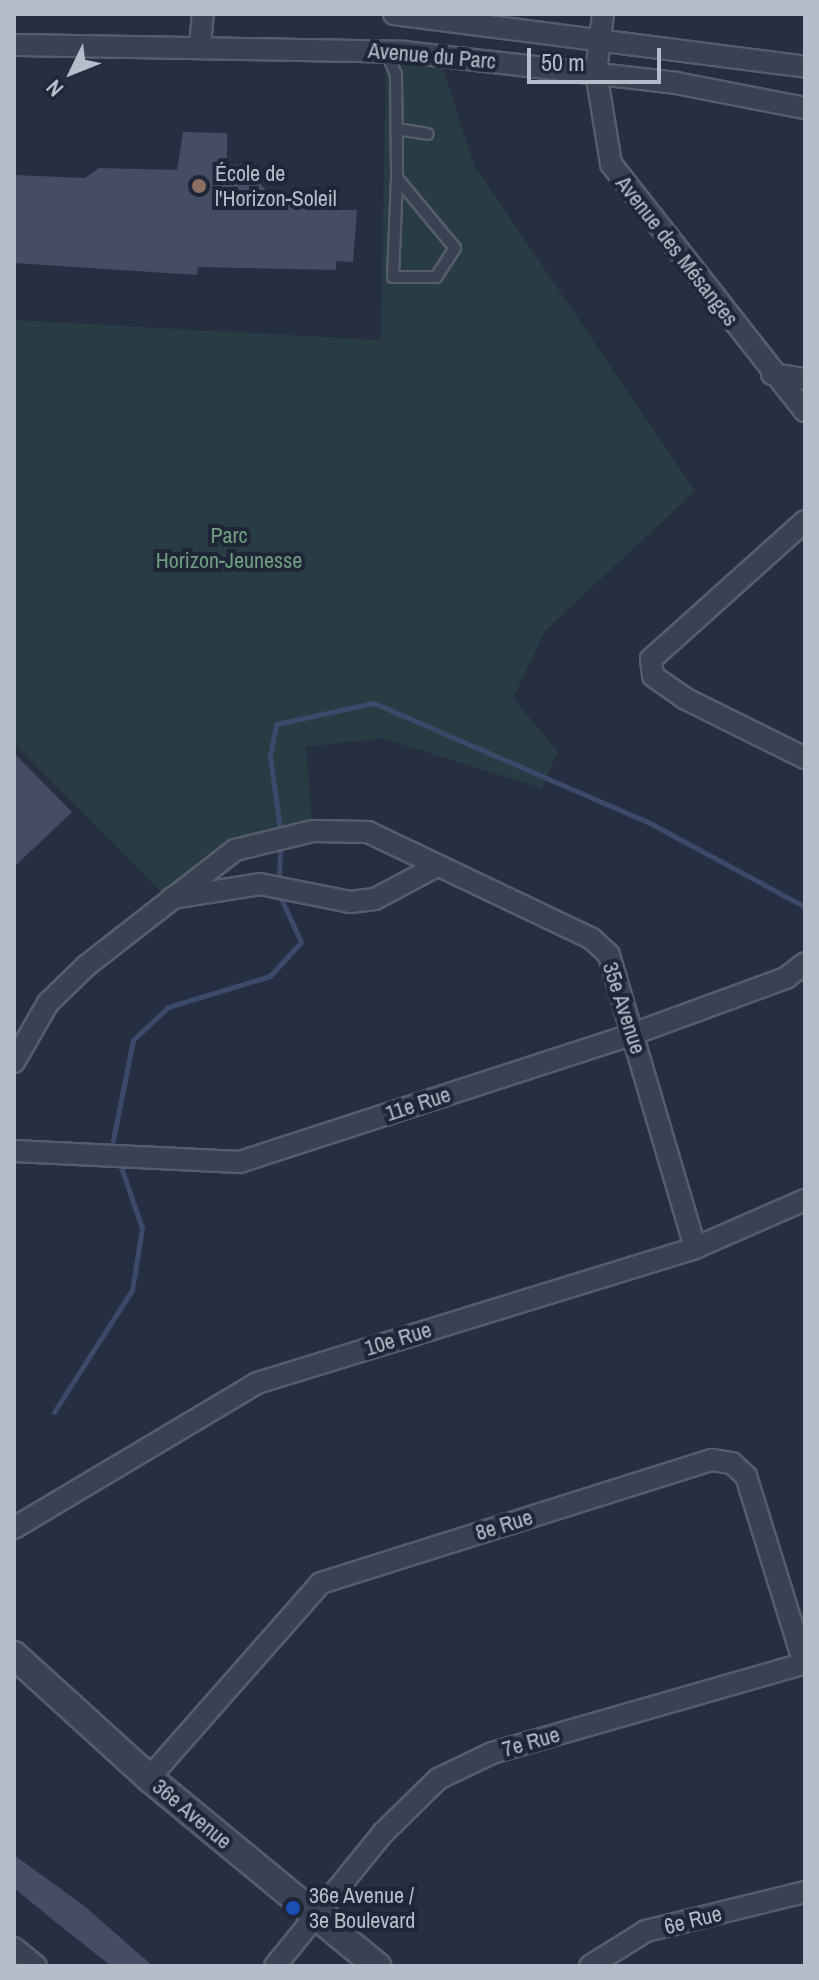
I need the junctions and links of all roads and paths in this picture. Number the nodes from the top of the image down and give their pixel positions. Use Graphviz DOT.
graph roads {
  1 [pos="203,14"];
  2 [pos="392,14"];
  3 [pos="603,14"];
  4 [pos="600,41"];
  5 [pos="14,45"];
  6 [pos="200,46"];
  7 [pos="386,51"];
  8 [pos="805,67"];
  9 [pos="596,72"];
  10 [pos="805,108"];
  11 [pos="397,129"];
  12 [pos="428,134"];
  13 [pos="397,178"];
  14 [pos="772,374"];
  15 [pos="805,379"];
  16 [pos="805,411"];
  17 [pos="805,521"];
  18 [pos="805,758"];
  19 [pos="435,867"];
  20 [pos="168,899"];
  21 [pos="805,963"];
  22 [pos="633,1034"];
  23 [pos="14,1062"];
  24 [pos="14,1151"];
  25 [pos="805,1200"];
  26 [pos="695,1248"];
  27 [pos="14,1528"];
  28 [pos="14,1655"];
  29 [pos="804,1663"];
  30 [pos="149,1778"];
  31 [pos="805,1892"];
  32 [pos="316,1916"];
  33 [pos="14,1948"];
  34 [pos="36,1966"];
  35 [pos="275,1966"];
  36 [pos="377,1966"];
  37 [pos="590,1966"];
  1 -- 6 [label="street"];
  2 -- 4 [label="street, Avenue du Parc"];
  2 -- 7 [label="street"];
  3 -- 4 [label="street, Avenue des Mésanges"];
  4 -- 8 [label="street, Avenue du Parc"];
  4 -- 9 [label="street, Avenue des Mésanges"];
  5 -- 6 [label="street, Avenue du Parc"];
  6 -- 7 [label="street, Avenue du Parc"];
  7 -- 9 [label="street, Avenue du Parc"];
  7 -- 11 [label="lane"];
  9 -- 10 [label="street, Avenue du Parc"];
  9 -- 14 [label="street, Avenue des Mésanges"];
  11 -- 12 [label="lane"];
  11 -- 13 [label="lane"];
  13 -- 13 [label="lane"];
  14 -- 15 [label="street"];
  14 -- 16 [label="street, Avenue des Mésanges"];
  17 -- 18 [label="street"];
  19 -- 20 [label="street"];
  19 -- 20 [label="street, 35e Avenue"];
  19 -- 22 [label="street, 35e Avenue"];
  20 -- 23 [label="street, 35e Avenue"];
  21 -- 22 [label="street, 11e Rue"];
  22 -- 24 [label="street, 11e Rue"];
  22 -- 26 [label="street, 35e Avenue"];
  25 -- 26 [label="street, 10e Rue"];
  26 -- 27 [label="street, 10e Rue"];
  28 -- 30 [label="street, 36e Avenue"];
  29 -- 30 [label="street, 8e Rue"];
  29 -- 32 [label="street, 7e Rue"];
  30 -- 32 [label="street, 36e Avenue"];
  31 -- 37 [label="street, 6e Rue"];
  32 -- 35 [label="street, 7e Rue"];
  32 -- 36 [label="street, 36e Avenue"];
  33 -- 34 [label="street"];
}
